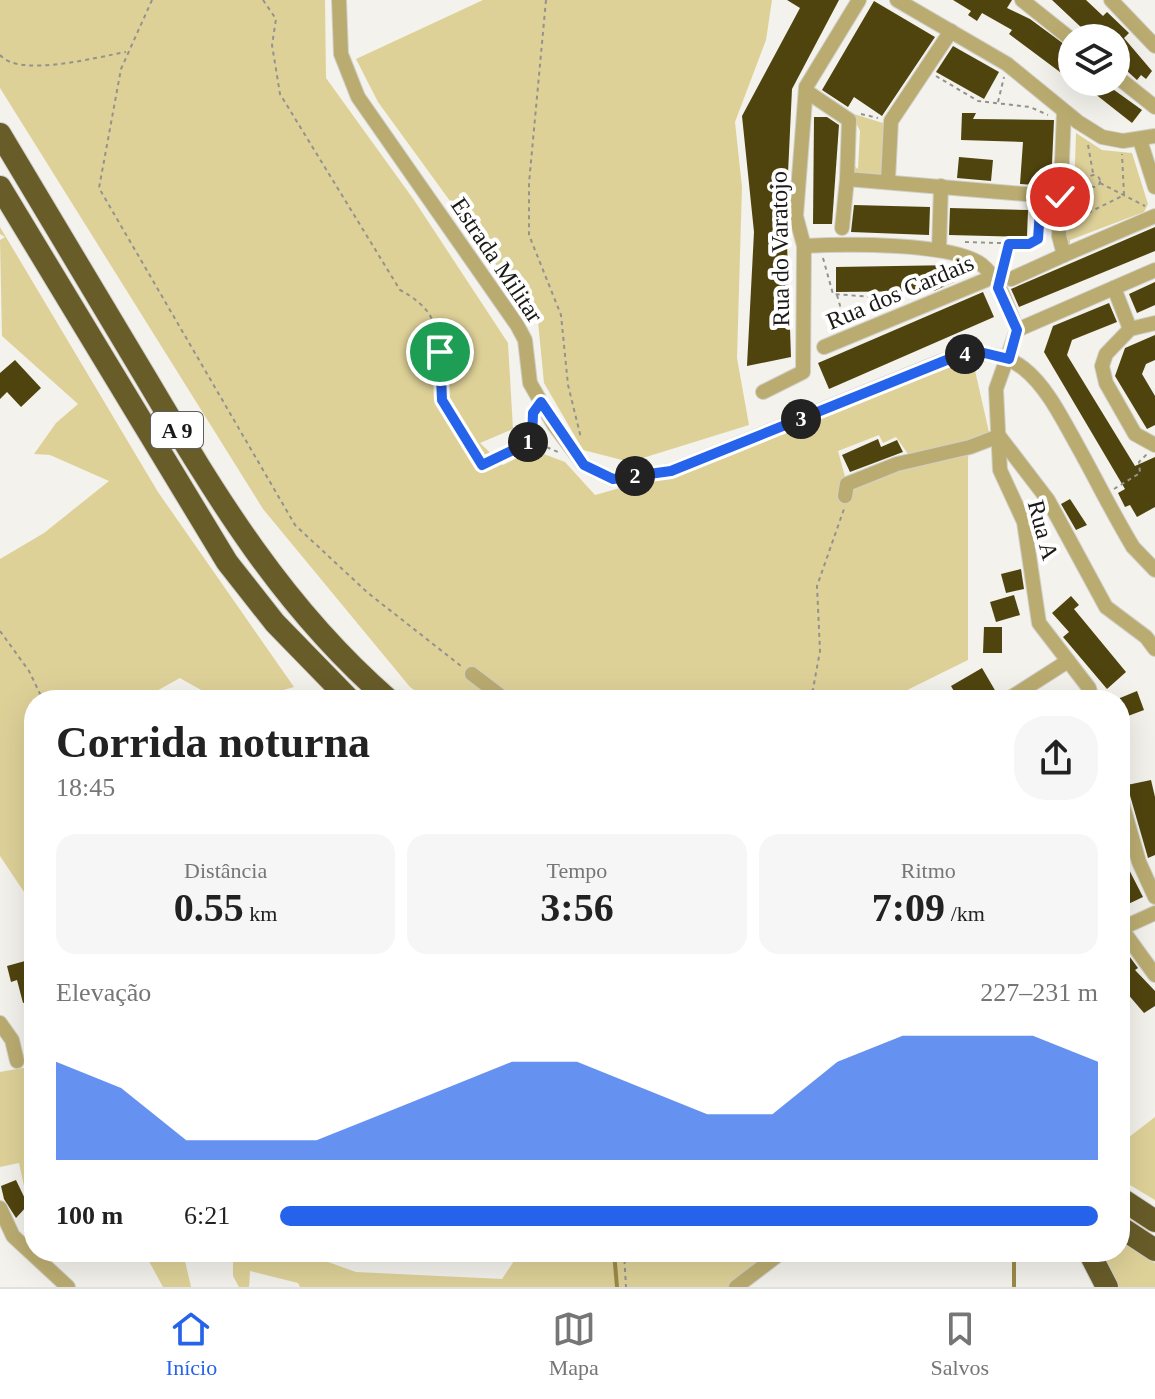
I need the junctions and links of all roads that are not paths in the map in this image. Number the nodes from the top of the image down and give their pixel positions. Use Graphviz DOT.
graph roads {
  1 [pos="339,0"];
  2 [pos="859,0"];
  3 [pos="897,0"];
  4 [pos="1022,0"];
  5 [pos="1111,0"];
  6 [pos="1058,29"];
  7 [pos="951,31"];
  8 [pos="1155,46"];
  9 [pos="1130,87"];
  10 [pos="806,91"];
  11 [pos="1155,107"];
  12 [pos="1064,111"];
  13 [pos="0,134"];
  14 [pos="1148,138"];
  15 [pos="847,179"];
  16 [pos="888,180"];
  17 [pos="941,186"];
  18 [pos="0,187"];
  19 [pos="1155,187"];
  20 [pos="1060,197"];
  21 [pos="1155,214"];
  22 [pos="842,228"];
  23 [pos="812,246"];
  24 [pos="939,246"];
  25 [pos="1064,255"];
  26 [pos="1155,270"];
  27 [pos="1011,279"];
  28 [pos="996,282"];
  29 [pos="1114,288"];
  30 [pos="1155,323"];
  31 [pos="1130,329"];
  32 [pos="1017,330"];
  33 [pos="824,347"];
  34 [pos="1009,359"];
  35 [pos="763,392"];
  36 [pos="999,436"];
  37 [pos="1155,446"];
  38 [pos="845,496"];
  39 [pos="1155,570"];
  40 [pos="1155,649"];
  41 [pos="1068,661"];
  42 [pos="472,674"];
  43 [pos="340,690"];
  44 [pos="377,690"];
  45 [pos="493,690"];
  46 [pos="1023,690"];
  47 [pos="1090,690"];
  48 [pos="1130,831"];
  49 [pos="1155,897"];
  50 [pos="1155,913"];
  51 [pos="1130,924"];
  52 [pos="1130,941"];
  53 [pos="1155,975"];
  54 [pos="0,1023"];
  55 [pos="17,1061"];
  56 [pos="1130,1205"];
  57 [pos="0,1208"];
  58 [pos="1155,1221"];
  59 [pos="1130,1234"];
  60 [pos="24,1246"];
  61 [pos="1155,1250"];
  62 [pos="41,1262"];
  63 [pos="769,1262"];
  64 [pos="1094,1262"];
  65 [pos="68,1287"];
  66 [pos="736,1287"];
  67 [pos="1107,1287"];
  1 -- 34 [label="street, Estrada Militar"];
  2 -- 10 [label="street, Rua do Varatojo"];
  3 -- 7 [label="street"];
  4 -- 6 [label="street"];
  5 -- 8 [label="street"];
  7 -- 12 [label="street"];
  7 -- 16 [label="street"];
  9 -- 11 [label="street"];
  10 -- 15 [label="street"];
  10 -- 23 [label="street, Rua do Varatojo"];
  12 -- 14 [label="street"];
  12 -- 20 [label="street"];
  13 -- 44 [label="highway, A 9"];
  14 -- 19 [label="street"];
  15 -- 16 [label="street"];
  15 -- 22 [label="street"];
  16 -- 17 [label="street"];
  17 -- 20 [label="street"];
  17 -- 24 [label="street"];
  18 -- 43 [label="highway, A 9"];
  20 -- 25 [label="street"];
  21 -- 25 [label="street"];
  23 -- 24 [label="street"];
  23 -- 35 [label="street, Rua do Varatojo"];
  24 -- 28 [label="street"];
  25 -- 27 [label="street"];
  26 -- 29 [label="street"];
  28 -- 32 [label="street"];
  28 -- 33 [label="street, Rua dos Cardais"];
  29 -- 31 [label="street"];
  29 -- 32 [label="street"];
  30 -- 31 [label="street"];
  31 -- 37 [label="street"];
  32 -- 34 [label="street, Rua A"];
  34 -- 36 [label="street, Rua A"];
  34 -- 39 [label="street"];
  36 -- 38 [label="street"];
  36 -- 40 [label="street"];
  36 -- 41 [label="street, Rua A"];
  41 -- 46 [label="street"];
  41 -- 47 [label="street, Rua A"];
  42 -- 45 [label="street"];
  48 -- 49 [label="street"];
  50 -- 51 [label="street"];
  52 -- 53 [label="street"];
  54 -- 55 [label="street"];
  56 -- 58 [label="highway"];
  57 -- 60 [label="street"];
  59 -- 61 [label="highway"];
  62 -- 65 [label="street"];
  63 -- 66 [label="street"];
  64 -- 67 [label="highway"];
}
